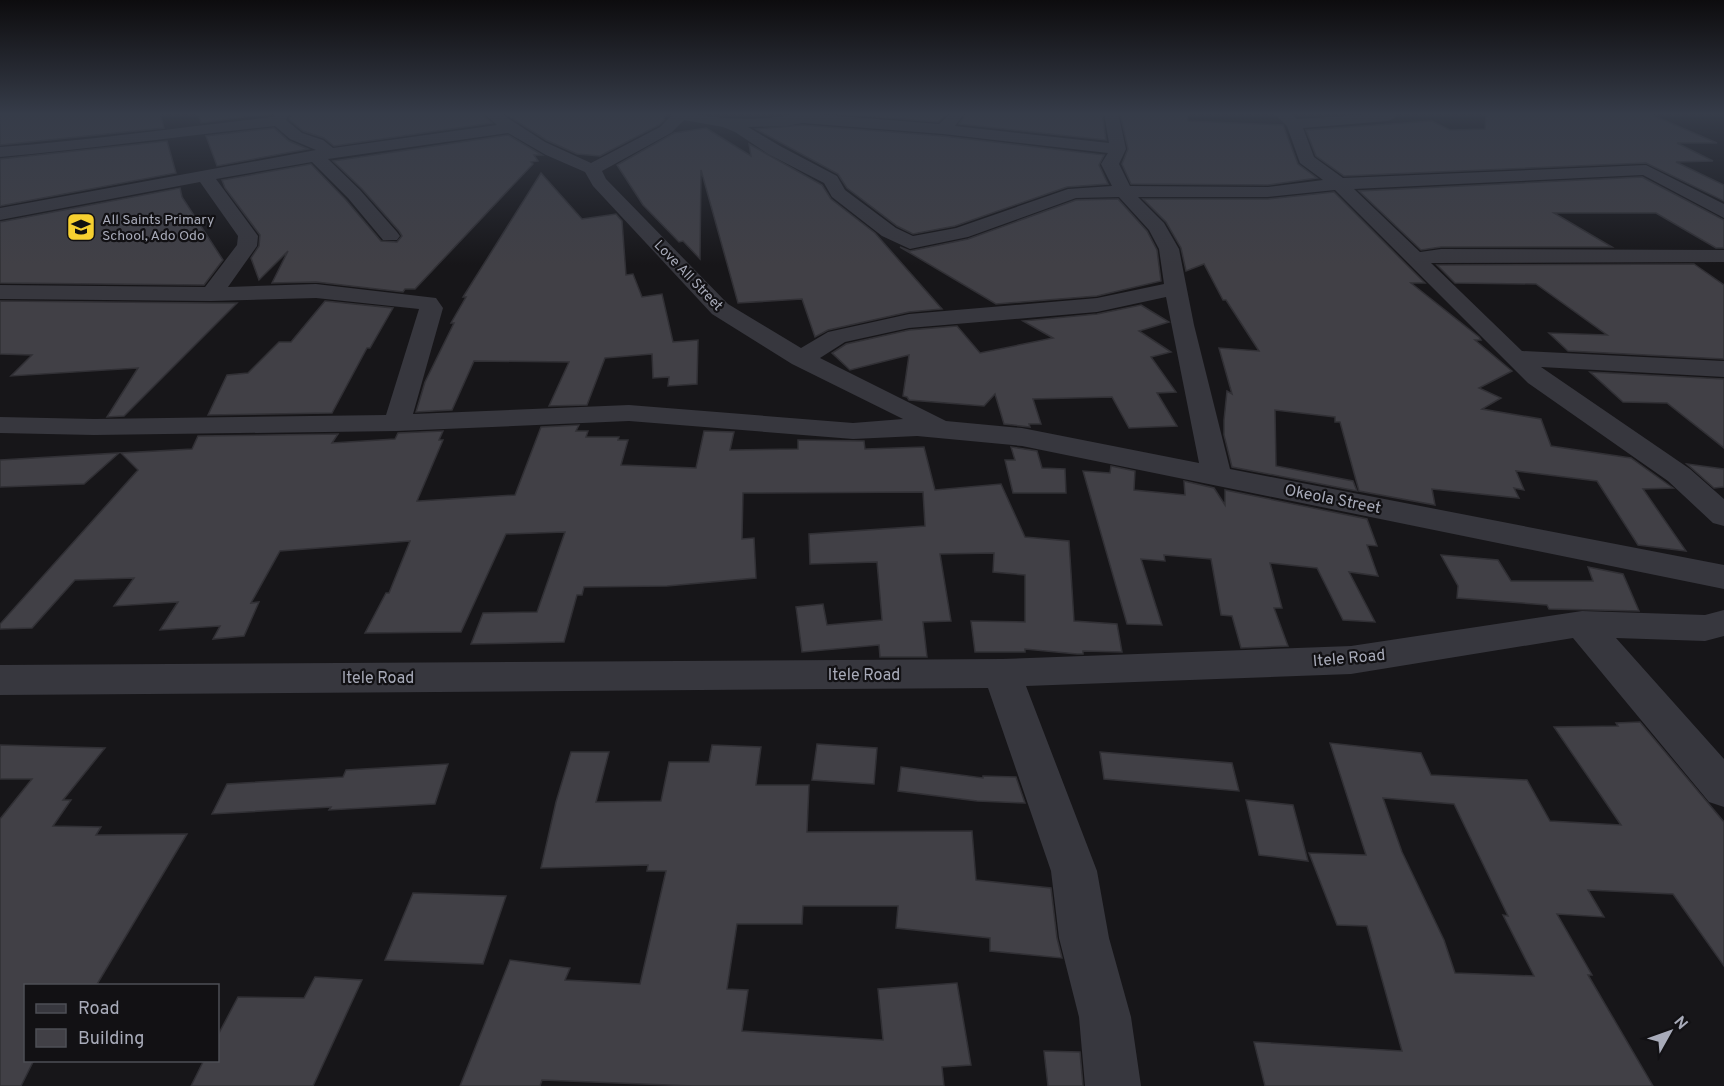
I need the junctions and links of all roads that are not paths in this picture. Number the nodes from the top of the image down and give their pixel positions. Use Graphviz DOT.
graph roads {
  1 [pos="278,164"];
  2 [pos="324,164"];
  3 [pos="577,164"];
  4 [pos="601,164"];
  5 [pos="800,164"];
  6 [pos="1110,164"];
  7 [pos="1312,164"];
  8 [pos="592,169"];
  9 [pos="205,176"];
  10 [pos="1339,184"];
  11 [pos="1124,191"];
  12 [pos="1724,212"];
  13 [pos="0,214"];
  14 [pos="390,236"];
  15 [pos="1396,242"];
  16 [pos="1441,255"];
  17 [pos="1724,256"];
  18 [pos="1416,259"];
  19 [pos="1176,288"];
  20 [pos="0,292"];
  21 [pos="211,294"];
  22 [pos="1515,358"];
  23 [pos="801,359"];
  24 [pos="1724,369"];
  25 [pos="397,423"];
  26 [pos="0,424"];
  27 [pos="941,428"];
  28 [pos="1217,476"];
  29 [pos="1724,516"];
  30 [pos="1724,577"];
  31 [pos="1724,623"];
  32 [pos="1582,624"];
  33 [pos="1002,673"];
  34 [pos="0,680"];
  35 [pos="1724,789"];
  36 [pos="1113,1086"];
  1 -- 9 [label="street"];
  2 -- 14 [label="street"];
  3 -- 8 [label="street"];
  4 -- 8 [label="street"];
  5 -- 11 [label="street"];
  6 -- 11 [label="street"];
  7 -- 10 [label="street"];
  8 -- 23 [label="street, Love All Street"];
  9 -- 13 [label="street"];
  9 -- 21 [label="street"];
  10 -- 11 [label="street"];
  10 -- 12 [label="street"];
  10 -- 15 [label="street"];
  11 -- 19 [label="street"];
  15 -- 16 [label="street"];
  15 -- 18 [label="street"];
  16 -- 17 [label="street"];
  16 -- 18 [label="street"];
  18 -- 22 [label="street"];
  19 -- 23 [label="street"];
  19 -- 28 [label="street"];
  20 -- 21 [label="street"];
  21 -- 25 [label="street"];
  22 -- 24 [label="street"];
  22 -- 29 [label="street"];
  23 -- 27 [label="street, Love All Street"];
  25 -- 26 [label="street"];
  25 -- 27 [label="street"];
  27 -- 28 [label="street, Okeola Street"];
  28 -- 30 [label="street, Okeola Street"];
  31 -- 32 [label="street, Itele Road"];
  32 -- 33 [label="street, Itele Road"];
  32 -- 35 [label="street"];
  33 -- 34 [label="street, Itele Road"];
  33 -- 36 [label="street"];
}
